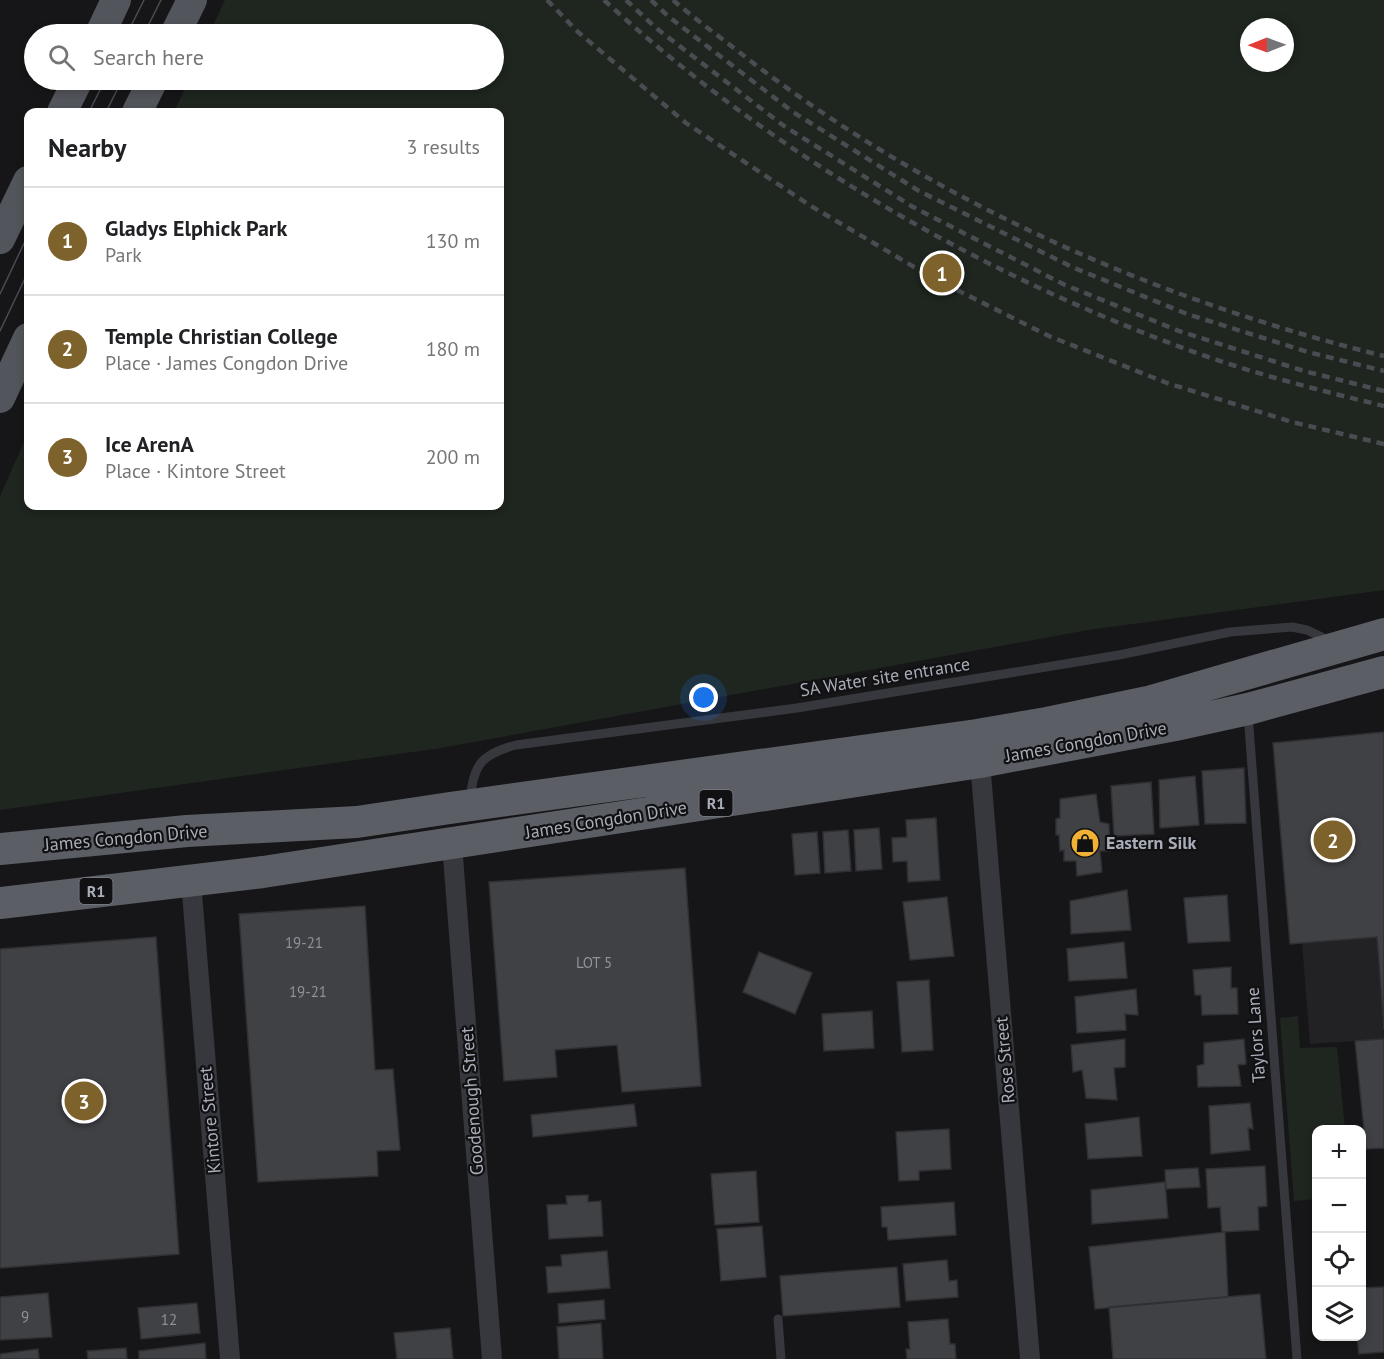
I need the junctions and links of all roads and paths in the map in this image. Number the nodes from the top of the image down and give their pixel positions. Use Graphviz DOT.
graph roads {
  1 [pos="116,0"];
  2 [pos="192,0"];
  3 [pos="104,24"];
  4 [pos="180,24"];
  5 [pos="73,90"];
  6 [pos="148,90"];
  7 [pos="64,108"];
  8 [pos="139,108"];
  9 [pos="24,189"];
  10 [pos="0,239"];
  11 [pos="24,347"];
  12 [pos="0,398"];
  13 [pos="1384,634"];
  14 [pos="1340,645"];
  15 [pos="1384,672"];
  16 [pos="1248,709"];
  17 [pos="978,748"];
  18 [pos="460,807"];
  19 [pos="187,831"];
  20 [pos="452,844"];
  21 [pos="0,849"];
  22 [pos="191,881"];
  23 [pos="0,903"];
  24 [pos="778,1319"];
  25 [pos="230,1359"];
  26 [pos="492,1359"];
  27 [pos="781,1359"];
  28 [pos="1030,1359"];
  29 [pos="1298,1359"];
  1 -- 3 [label="main road"];
  2 -- 4 [label="main road"];
  5 -- 7 [label="main road"];
  6 -- 8 [label="main road"];
  9 -- 10 [label="main road"];
  11 -- 12 [label="main road"];
  13 -- 14 [label="highway, James Congdon Drive / R1"];
  14 -- 17 [label="highway, James Congdon Drive / R1"];
  14 -- 18 [label="lane, SA Water site entrance"];
  15 -- 16 [label="highway, James Congdon Drive / R1"];
  16 -- 17 [label="highway, James Congdon Drive / R1"];
  16 -- 29 [label="lane, Taylors Lane"];
  17 -- 18 [label="highway, James Congdon Drive / R1"];
  17 -- 20 [label="highway, James Congdon Drive / R1"];
  17 -- 28 [label="street, Rose Street"];
  18 -- 19 [label="highway, James Congdon Drive / R1"];
  18 -- 20 [label="highway"];
  19 -- 21 [label="highway, James Congdon Drive / R1"];
  19 -- 22 [label="highway"];
  20 -- 22 [label="highway, James Congdon Drive / R1"];
  20 -- 26 [label="street, Goodenough Street"];
  22 -- 23 [label="highway, James Congdon Drive / R1"];
  22 -- 25 [label="street, Kintore Street"];
  24 -- 27 [label="lane"];
}
